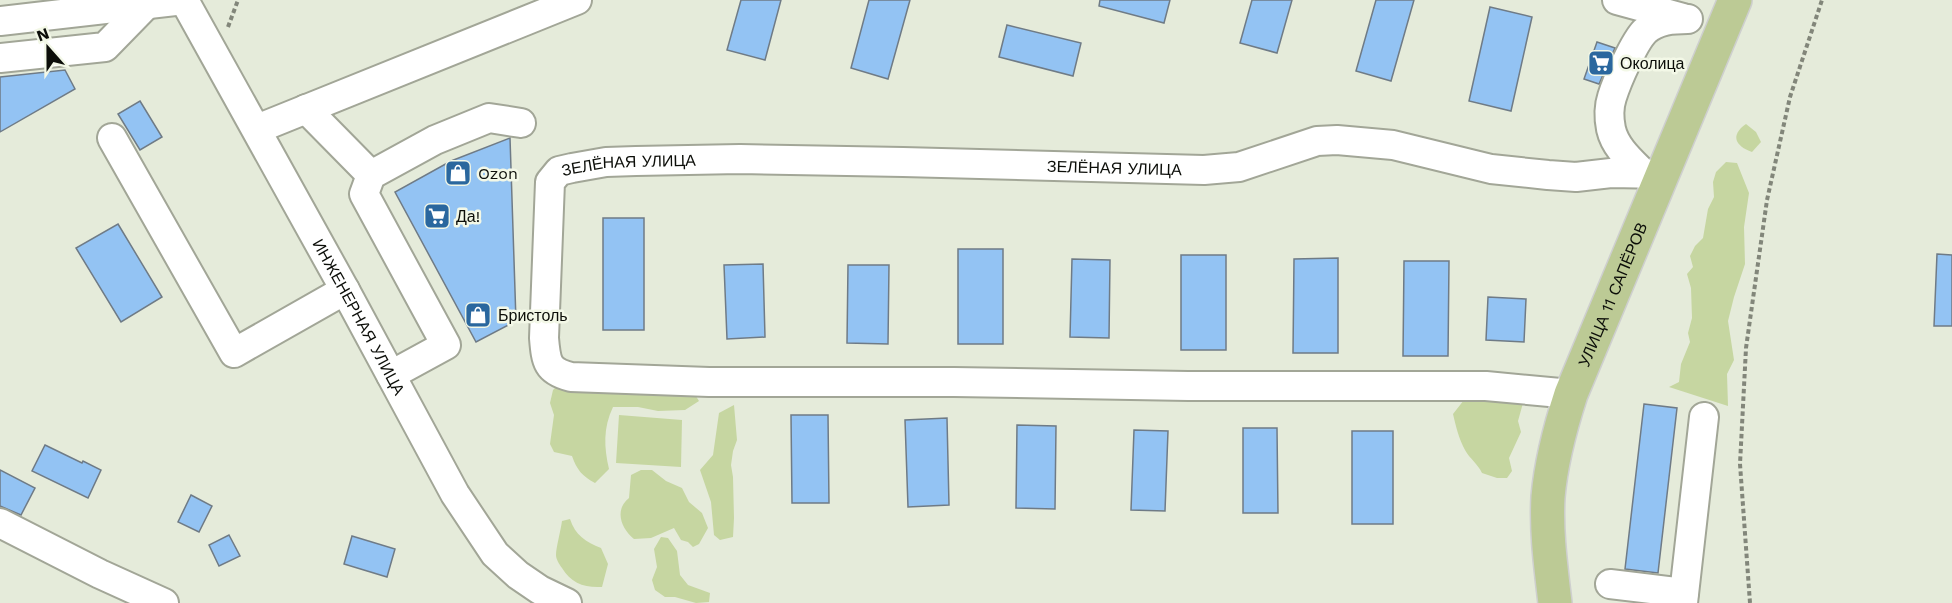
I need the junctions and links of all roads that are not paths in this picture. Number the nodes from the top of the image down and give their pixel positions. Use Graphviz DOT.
graph roads {
  1 [pos="184,0"];
  2 [pos="577,0"];
  3 [pos="1617,0"];
  4 [pos="146,5"];
  5 [pos="534,10"];
  6 [pos="1729,14"];
  7 [pos="1688,19"];
  8 [pos="0,21"];
  9 [pos="0,58"];
  10 [pos="306,109"];
  11 [pos="521,123"];
  12 [pos="257,129"];
  13 [pos="112,138"];
  14 [pos="1653,173"];
  15 [pos="371,175"];
  16 [pos="345,290"];
  17 [pos="391,375"];
  18 [pos="1571,394"];
  19 [pos="1704,417"];
  20 [pos="0,523"];
  21 [pos="1610,584"];
  22 [pos="1683,598"];
  23 [pos="164,603"];
  24 [pos="567,603"];
  25 [pos="1555,603"];
  1 -- 4 [label="street"];
  1 -- 12 [label="street, ИНЖЕНЕРНАЯ УЛИЦА"];
  2 -- 5 [label="street"];
  3 -- 7 [label="street"];
  4 -- 8 [label="street"];
  4 -- 9 [label="street"];
  5 -- 10 [label="street"];
  6 -- 7 [label="street"];
  6 -- 14 [label="main road, УЛИЦА 11 САПЁРОВ"];
  7 -- 14 [label="street"];
  10 -- 12 [label="street"];
  10 -- 15 [label="street"];
  11 -- 15 [label="street"];
  12 -- 16 [label="street, ИНЖЕНЕРНАЯ УЛИЦА"];
  13 -- 16 [label="street"];
  14 -- 18 [label="main road, УЛИЦА 11 САПЁРОВ"];
  14 -- 18 [label="street, ЗЕЛЁНАЯ УЛИЦА"];
  15 -- 17 [label="street"];
  16 -- 17 [label="street, ИНЖЕНЕРНАЯ УЛИЦА"];
  17 -- 24 [label="street, ИНЖЕНЕРНАЯ УЛИЦА"];
  18 -- 25 [label="main road, УЛИЦА 11 САПЁРОВ"];
  19 -- 22 [label="street"];
  20 -- 23 [label="street"];
  21 -- 22 [label="street"];
}
